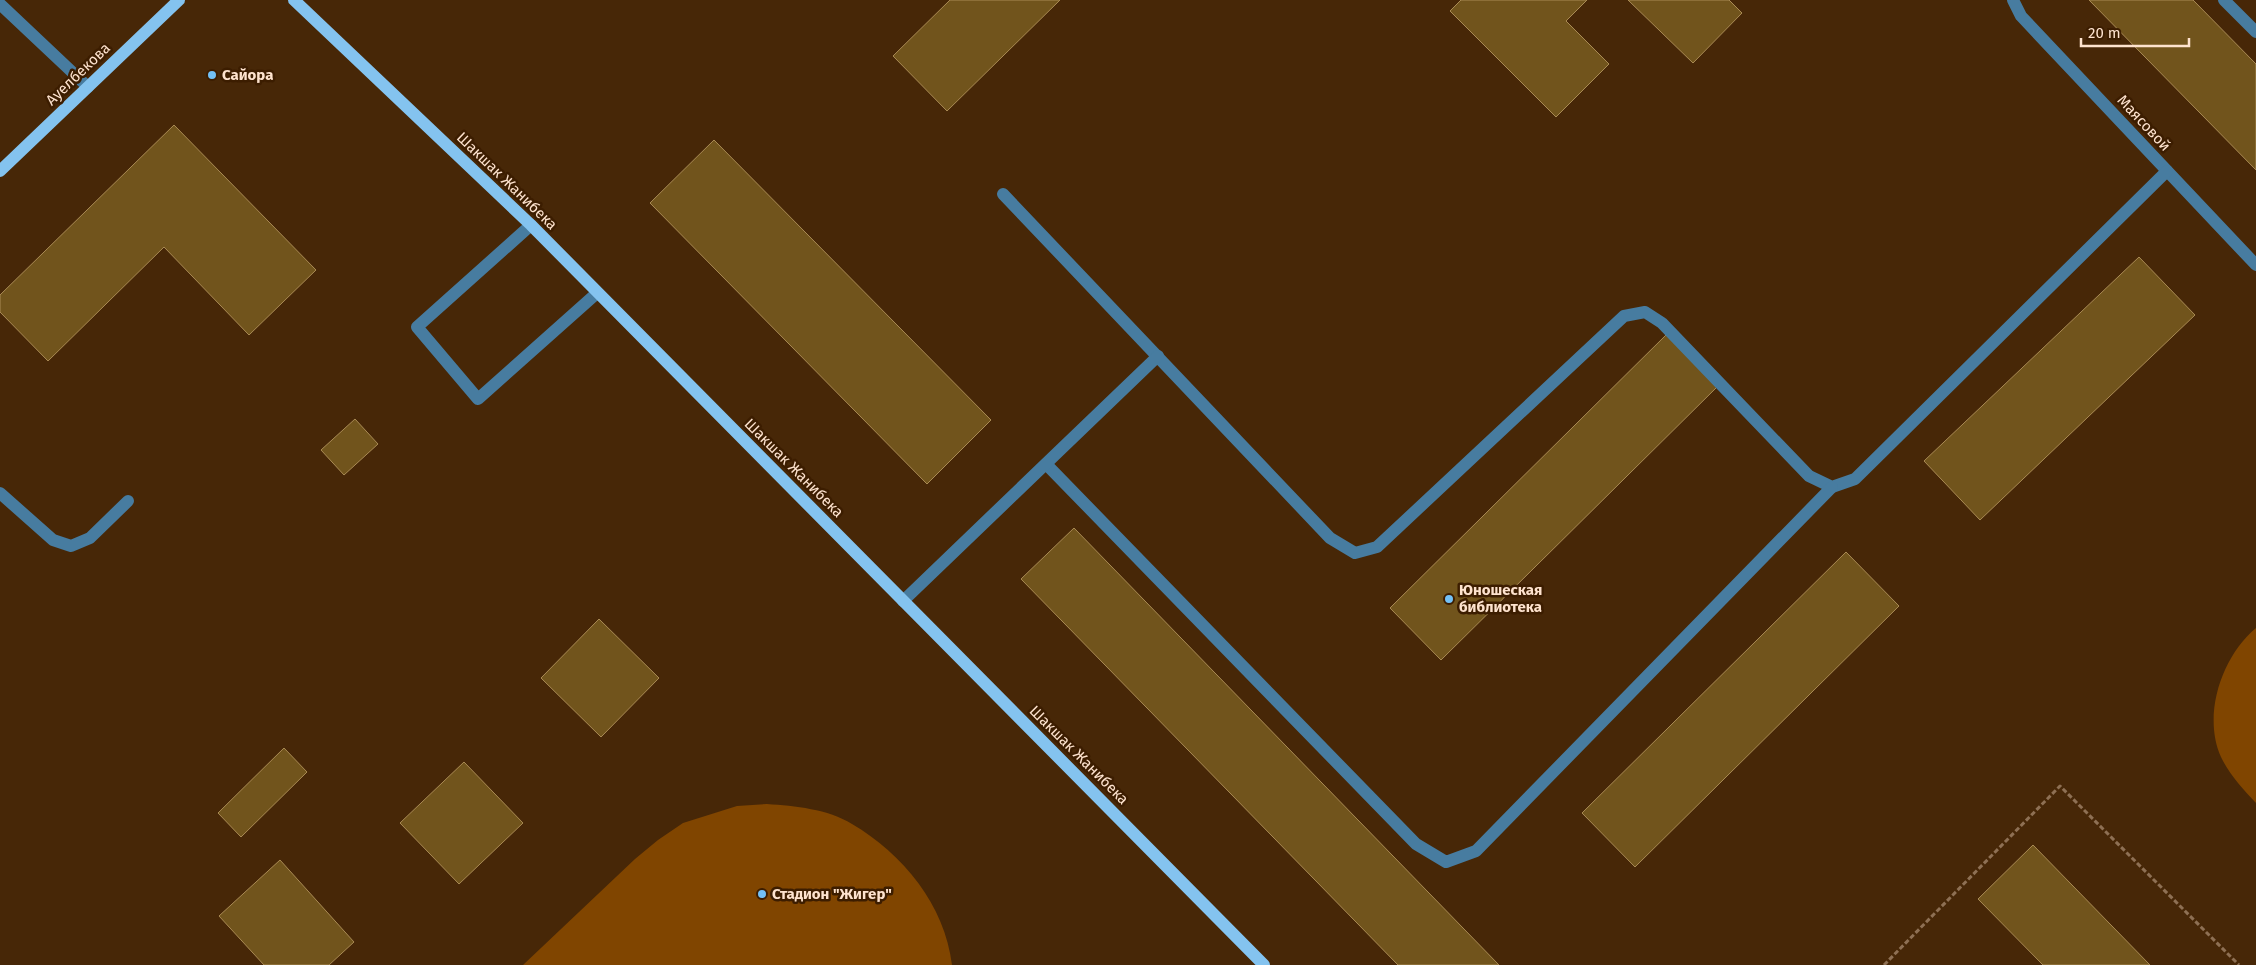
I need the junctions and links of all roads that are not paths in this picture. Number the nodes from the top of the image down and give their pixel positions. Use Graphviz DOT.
graph roads {
  1 [pos="179,0"];
  2 [pos="294,0"];
  3 [pos="2013,0"];
  4 [pos="2224,0"];
  5 [pos="0,4"];
  6 [pos="2256,32"];
  7 [pos="88,87"];
  8 [pos="0,171"];
  9 [pos="2167,171"];
  10 [pos="1003,194"];
  11 [pos="531,226"];
  12 [pos="2256,265"];
  13 [pos="597,293"];
  14 [pos="1158,356"];
  15 [pos="1046,464"];
  16 [pos="1832,487"];
  17 [pos="0,493"];
  18 [pos="128,501"];
  19 [pos="903,601"];
  20 [pos="1264,965"];
  1 -- 7 [label="main road, Ауелбекова"];
  2 -- 11 [label="main road, Шакшак Жанибека"];
  3 -- 9 [label="street, Маясовой"];
  4 -- 6 [label="street"];
  5 -- 7 [label="street"];
  7 -- 8 [label="main road, Ауелбекова"];
  9 -- 12 [label="street, Маясовой"];
  9 -- 16 [label="street"];
  10 -- 14 [label="street"];
  11 -- 13 [label="main road, Шакшак Жанибека"];
  11 -- 13 [label="street"];
  13 -- 19 [label="main road, Шакшак Жанибека"];
  14 -- 15 [label="street"];
  14 -- 16 [label="street"];
  15 -- 16 [label="street"];
  15 -- 19 [label="street"];
  17 -- 18 [label="street"];
  19 -- 20 [label="main road, Шакшак Жанибека"];
}
